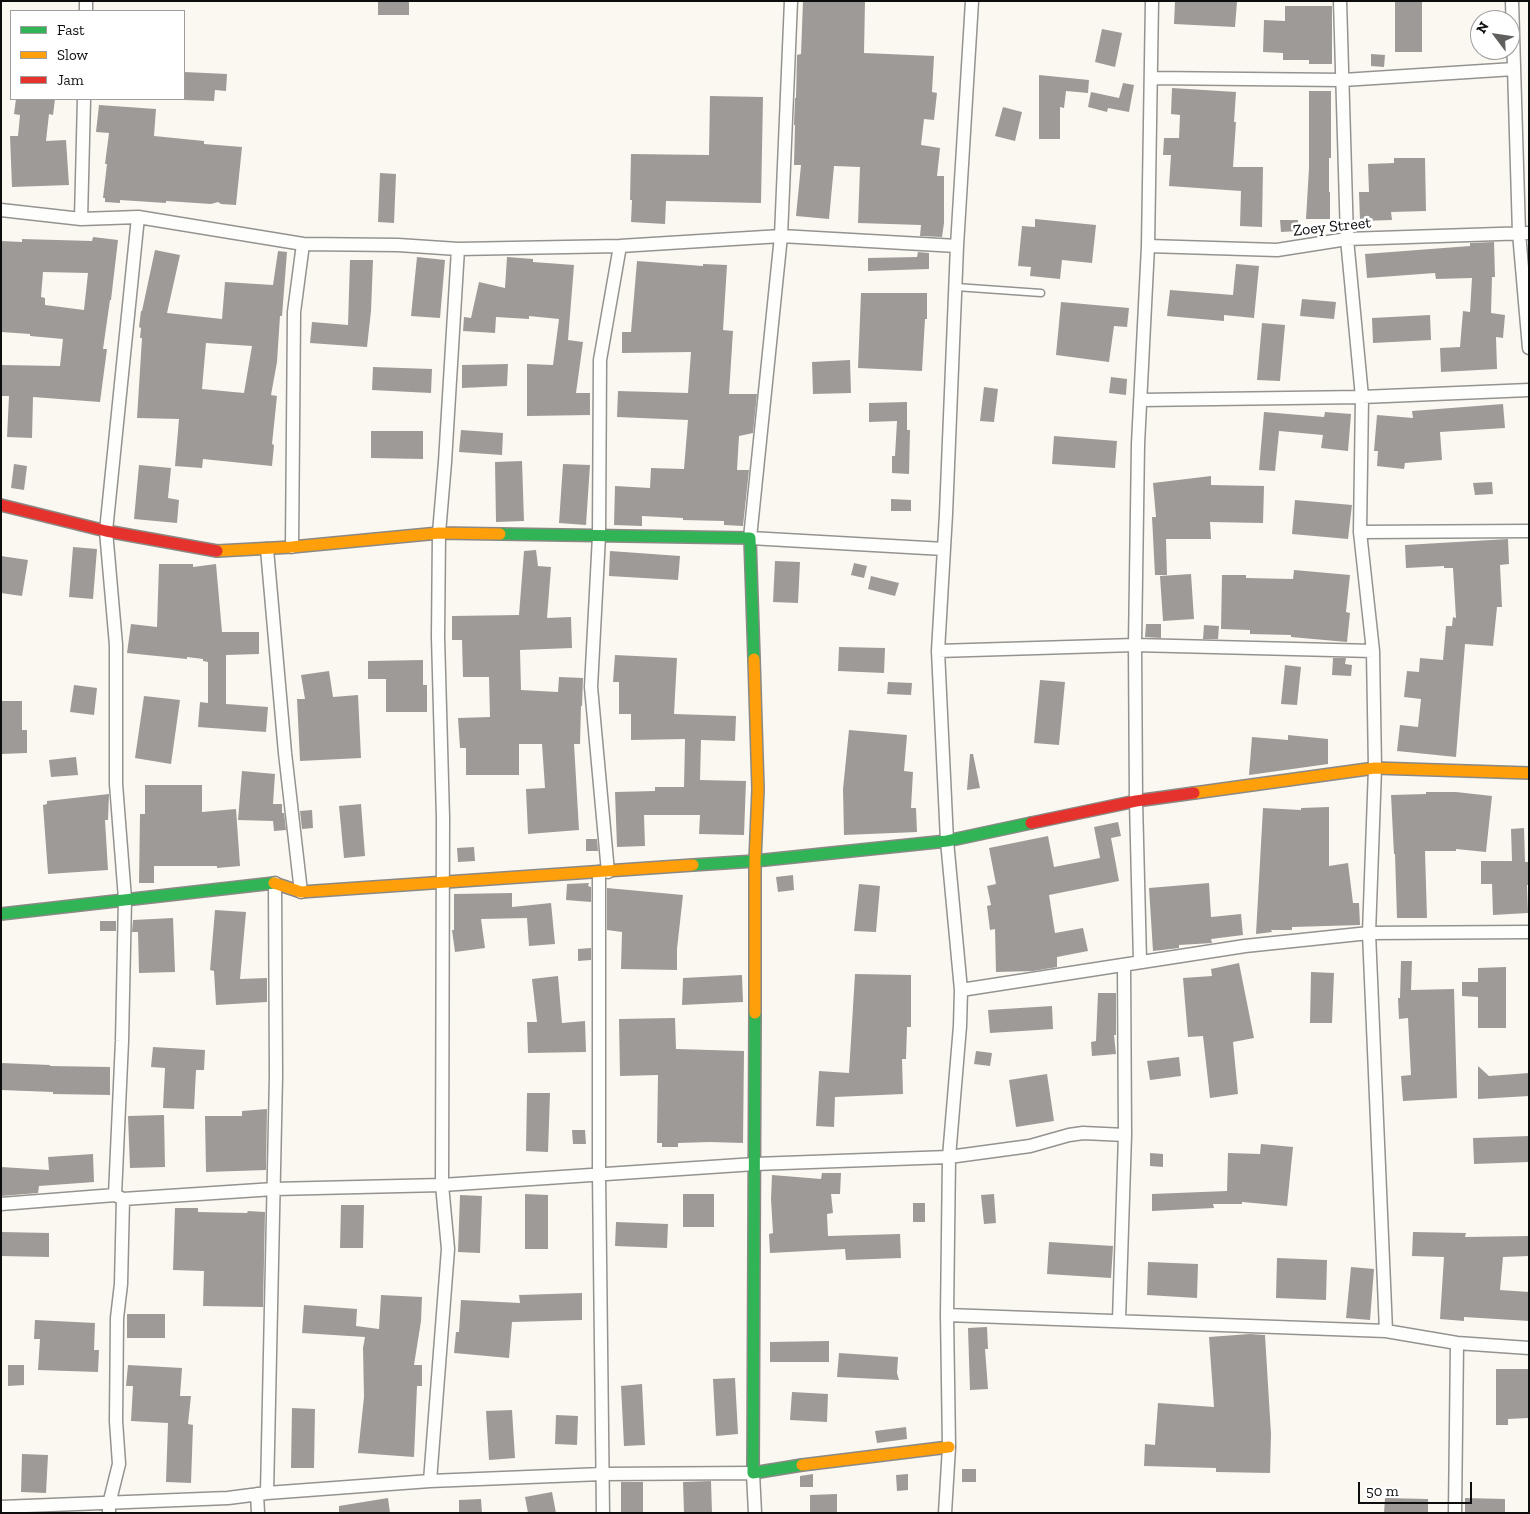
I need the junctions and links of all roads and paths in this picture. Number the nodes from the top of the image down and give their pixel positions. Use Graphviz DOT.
graph roads {
  1 [pos="791,1"];
  2 [pos="972,1"];
  3 [pos="1152,1"];
  4 [pos="1340,1"];
  5 [pos="1512,1"];
  6 [pos="1514,68"];
  7 [pos="1151,78"];
  8 [pos="1343,80"];
  9 [pos="84,100"];
  10 [pos="1,210"];
  11 [pos="138,217"];
  12 [pos="81,219"];
  13 [pos="1524,233"];
  14 [pos="781,236"];
  15 [pos="1348,238"];
  16 [pos="303,244"];
  17 [pos="620,246"];
  18 [pos="957,246"];
  19 [pos="1148,246"];
  20 [pos="458,249"];
  21 [pos="956,287"];
  22 [pos="1041,293"];
  23 [pos="1529,348"];
  24 [pos="1529,390"];
  25 [pos="1362,397"];
  26 [pos="1140,400"];
  27 [pos="1,505"];
  28 [pos="106,531"];
  29 [pos="1529,531"];
  30 [pos="1360,532"];
  31 [pos="439,533"];
  32 [pos="599,536"];
  33 [pos="750,538"];
  34 [pos="292,547"];
  35 [pos="267,549"];
  36 [pos="944,549"];
  37 [pos="1135,645"];
  38 [pos="938,651"];
  39 [pos="1373,651"];
  40 [pos="1375,768"];
  41 [pos="1529,773"];
  42 [pos="1136,801"];
  43 [pos="947,841"];
  44 [pos="755,861"];
  45 [pos="604,872"];
  46 [pos="442,882"];
  47 [pos="275,883"];
  48 [pos="301,892"];
  49 [pos="125,899"];
  50 [pos="1,914"];
  51 [pos="1529,932"];
  52 [pos="1369,933"];
  53 [pos="1140,961"];
  54 [pos="1124,965"];
  55 [pos="961,990"];
  56 [pos="1125,1135"];
  57 [pos="949,1156"];
  58 [pos="755,1164"];
  59 [pos="599,1174"];
  60 [pos="442,1185"];
  61 [pos="274,1189"];
  62 [pos="119,1197"];
  63 [pos="1,1204"];
  64 [pos="947,1316"];
  65 [pos="1120,1320"];
  66 [pos="1386,1331"];
  67 [pos="1457,1343"];
  68 [pos="1529,1348"];
  69 [pos="949,1447"];
  70 [pos="753,1473"];
  71 [pos="602,1474"];
  72 [pos="430,1481"];
  73 [pos="262,1494"];
  74 [pos="1,1507"];
  75 [pos="109,1508"];
  76 [pos="258,1513"];
  77 [pos="603,1513"];
  78 [pos="755,1513"];
  79 [pos="945,1513"];
  80 [pos="1455,1513"];
  1 -- 14 [label="street"];
  2 -- 18 [label="street"];
  3 -- 7 [label="street"];
  4 -- 8 [label="street"];
  5 -- 6 [label="street"];
  6 -- 8 [label="street"];
  6 -- 13 [label="street"];
  7 -- 8 [label="street"];
  7 -- 19 [label="street"];
  8 -- 15 [label="street"];
  9 -- 12 [label="street"];
  10 -- 12 [label="street"];
  11 -- 12 [label="street"];
  11 -- 16 [label="street"];
  11 -- 28 [label="street"];
  13 -- 15 [label="street, Zoey Street"];
  13 -- 23 [label="street"];
  14 -- 17 [label="street"];
  14 -- 18 [label="street"];
  14 -- 33 [label="street"];
  15 -- 19 [label="street, Zoey Street"];
  15 -- 25 [label="street"];
  16 -- 20 [label="street"];
  16 -- 34 [label="street"];
  17 -- 20 [label="street"];
  17 -- 32 [label="street"];
  18 -- 21 [label="street"];
  19 -- 26 [label="street"];
  20 -- 31 [label="street"];
  21 -- 22 [label="lane"];
  21 -- 36 [label="street"];
  24 -- 25 [label="street"];
  25 -- 26 [label="street"];
  25 -- 30 [label="street"];
  26 -- 37 [label="street"];
  27 -- 28 [label="street"];
  28 -- 35 [label="street"];
  28 -- 49 [label="street"];
  29 -- 30 [label="street"];
  30 -- 39 [label="street"];
  31 -- 32 [label="street"];
  31 -- 34 [label="street"];
  31 -- 46 [label="street"];
  32 -- 33 [label="street"];
  32 -- 45 [label="street"];
  33 -- 36 [label="street"];
  33 -- 44 [label="street"];
  34 -- 35 [label="street"];
  35 -- 48 [label="street"];
  36 -- 38 [label="street"];
  37 -- 38 [label="street"];
  37 -- 39 [label="street"];
  37 -- 42 [label="street"];
  38 -- 43 [label="street"];
  39 -- 40 [label="street"];
  40 -- 41 [label="street"];
  40 -- 42 [label="street"];
  40 -- 52 [label="street"];
  42 -- 43 [label="street"];
  42 -- 53 [label="street"];
  43 -- 44 [label="street"];
  43 -- 55 [label="street"];
  44 -- 45 [label="street"];
  44 -- 58 [label="street"];
  45 -- 46 [label="street"];
  45 -- 59 [label="street"];
  46 -- 48 [label="street"];
  46 -- 60 [label="street"];
  47 -- 48 [label="street"];
  47 -- 49 [label="street"];
  47 -- 61 [label="street"];
  49 -- 50 [label="street"];
  49 -- 62 [label="street"];
  51 -- 52 [label="street"];
  52 -- 53 [label="street"];
  52 -- 66 [label="street"];
  53 -- 54 [label="street"];
  54 -- 55 [label="street"];
  54 -- 56 [label="street"];
  55 -- 57 [label="street"];
  56 -- 57 [label="street"];
  56 -- 65 [label="street"];
  57 -- 58 [label="street"];
  57 -- 64 [label="street"];
  58 -- 59 [label="street"];
  58 -- 70 [label="street"];
  59 -- 60 [label="street"];
  59 -- 71 [label="street"];
  60 -- 61 [label="street"];
  60 -- 72 [label="street"];
  61 -- 62 [label="street"];
  61 -- 73 [label="street"];
  62 -- 63 [label="street"];
  62 -- 75 [label="street"];
  64 -- 65 [label="street"];
  64 -- 69 [label="street"];
  65 -- 66 [label="street"];
  66 -- 67 [label="street"];
  67 -- 68 [label="street"];
  67 -- 80 [label="street"];
  69 -- 70 [label="street"];
  69 -- 79 [label="street"];
  70 -- 71 [label="street"];
  70 -- 78 [label="street"];
  71 -- 72 [label="street"];
  71 -- 77 [label="street"];
  72 -- 73 [label="street"];
  73 -- 75 [label="street"];
  73 -- 76 [label="street"];
  74 -- 75 [label="street"];
}
